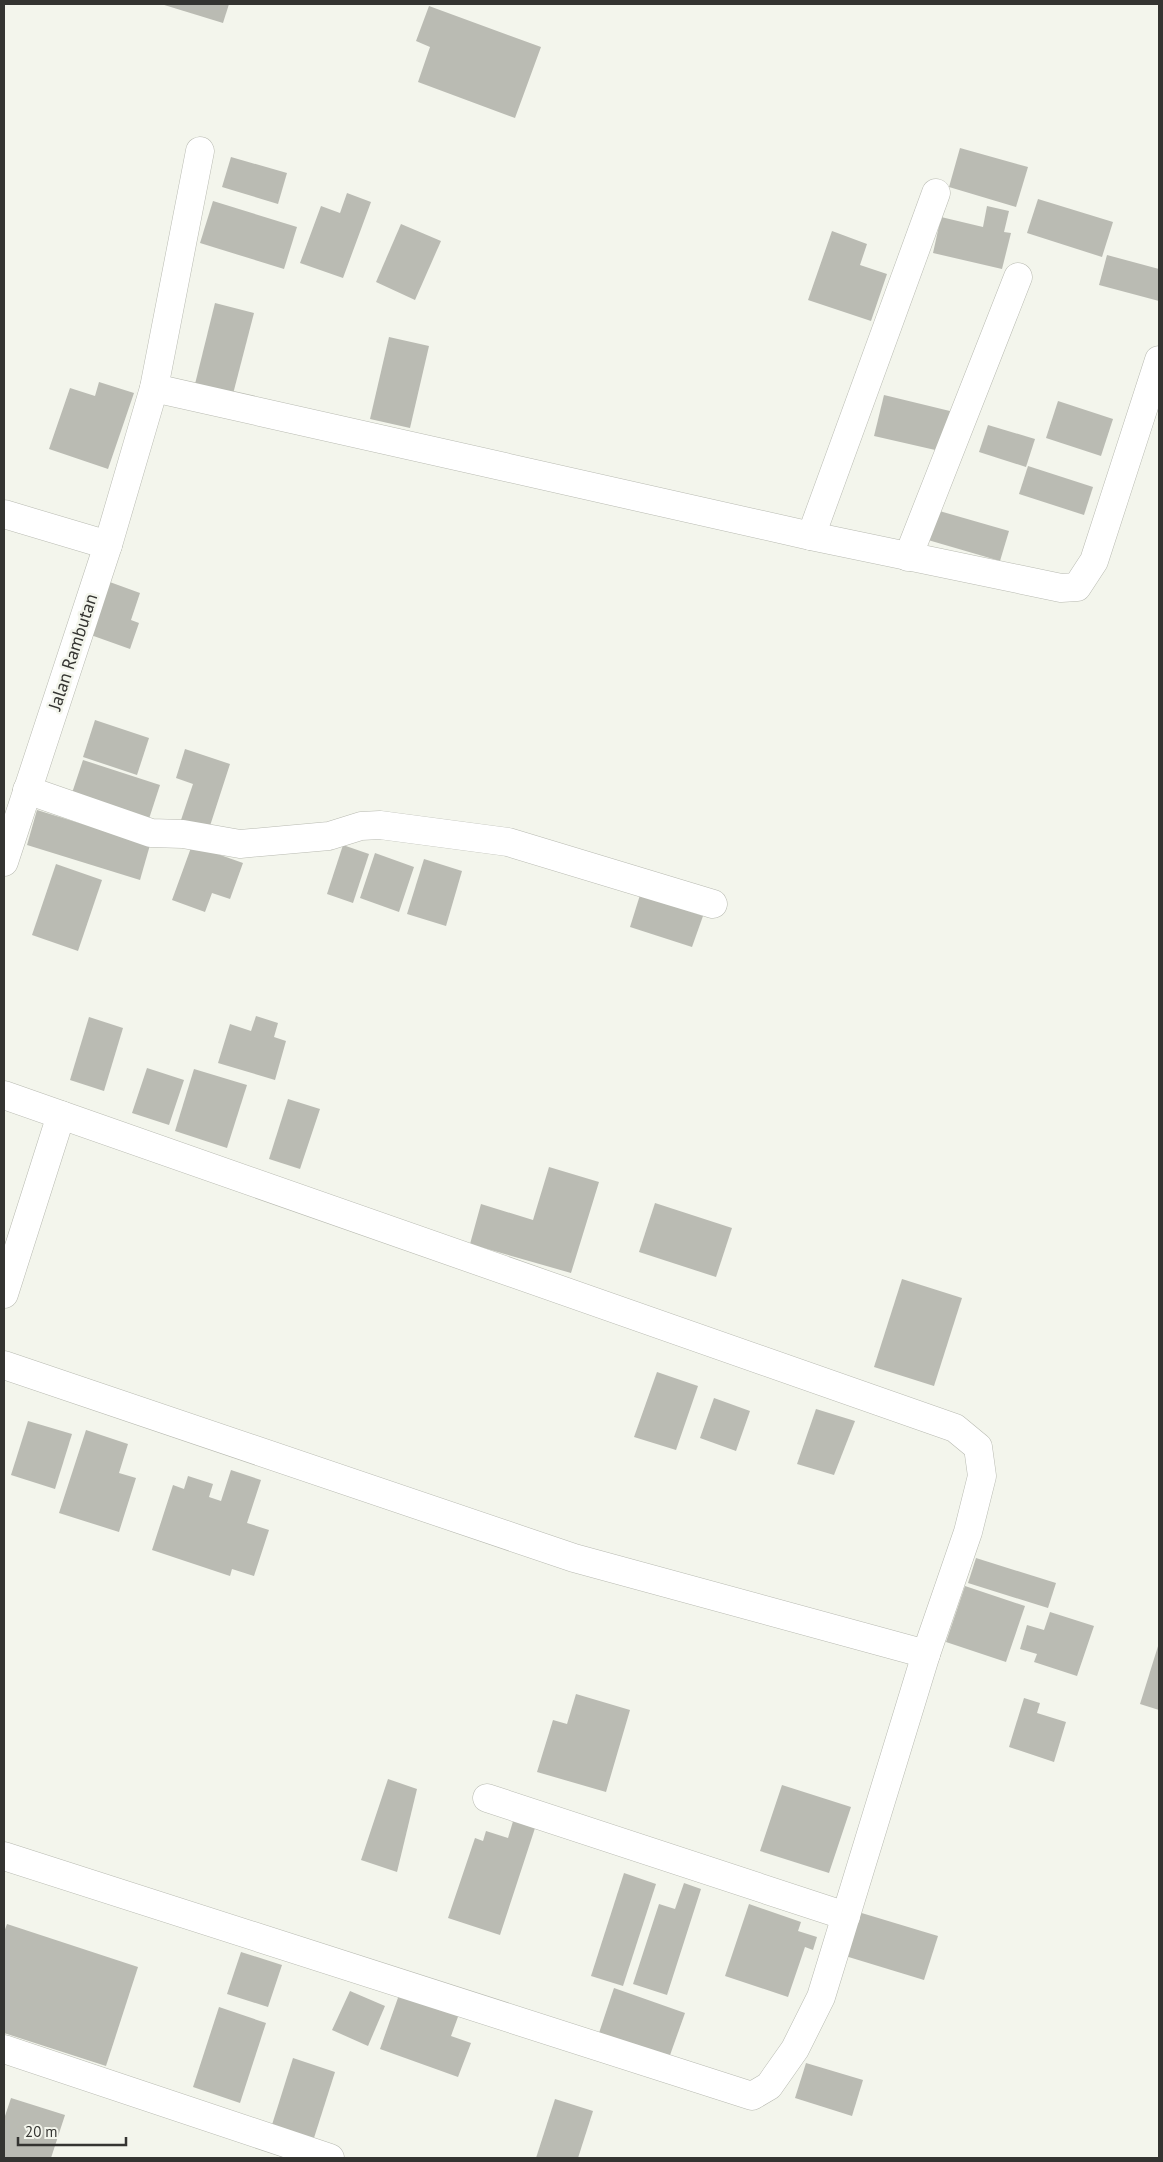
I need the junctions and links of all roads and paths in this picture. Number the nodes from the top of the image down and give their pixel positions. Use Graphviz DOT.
graph roads {
  1 [pos="200,151"];
  2 [pos="936,193"];
  3 [pos="1018,276"];
  4 [pos="1159,360"];
  5 [pos="154,388"];
  6 [pos="4,514"];
  7 [pos="812,536"];
  8 [pos="108,545"];
  9 [pos="908,557"];
  10 [pos="27,790"];
  11 [pos="4,862"];
  12 [pos="713,904"];
  13 [pos="4,1095"];
  14 [pos="61,1115"];
  15 [pos="4,1294"];
  16 [pos="4,1365"];
  17 [pos="926,1654"];
  18 [pos="487,1798"];
  19 [pos="4,1856"];
  20 [pos="846,1916"];
  21 [pos="4,2049"];
  22 [pos="330,2158"];
  1 -- 5 [label="street, Jalan Rambutan"];
  2 -- 7 [label="street"];
  3 -- 9 [label="street"];
  4 -- 9 [label="street"];
  5 -- 7 [label="street"];
  5 -- 8 [label="street, Jalan Rambutan"];
  6 -- 8 [label="street"];
  7 -- 9 [label="street"];
  8 -- 10 [label="street, Jalan Rambutan"];
  10 -- 11 [label="street, Jalan Rambutan"];
  10 -- 12 [label="street"];
  13 -- 14 [label="street"];
  14 -- 15 [label="street"];
  14 -- 17 [label="street"];
  16 -- 17 [label="street"];
  17 -- 20 [label="street"];
  18 -- 20 [label="street"];
  19 -- 20 [label="street"];
  21 -- 22 [label="street"];
}
